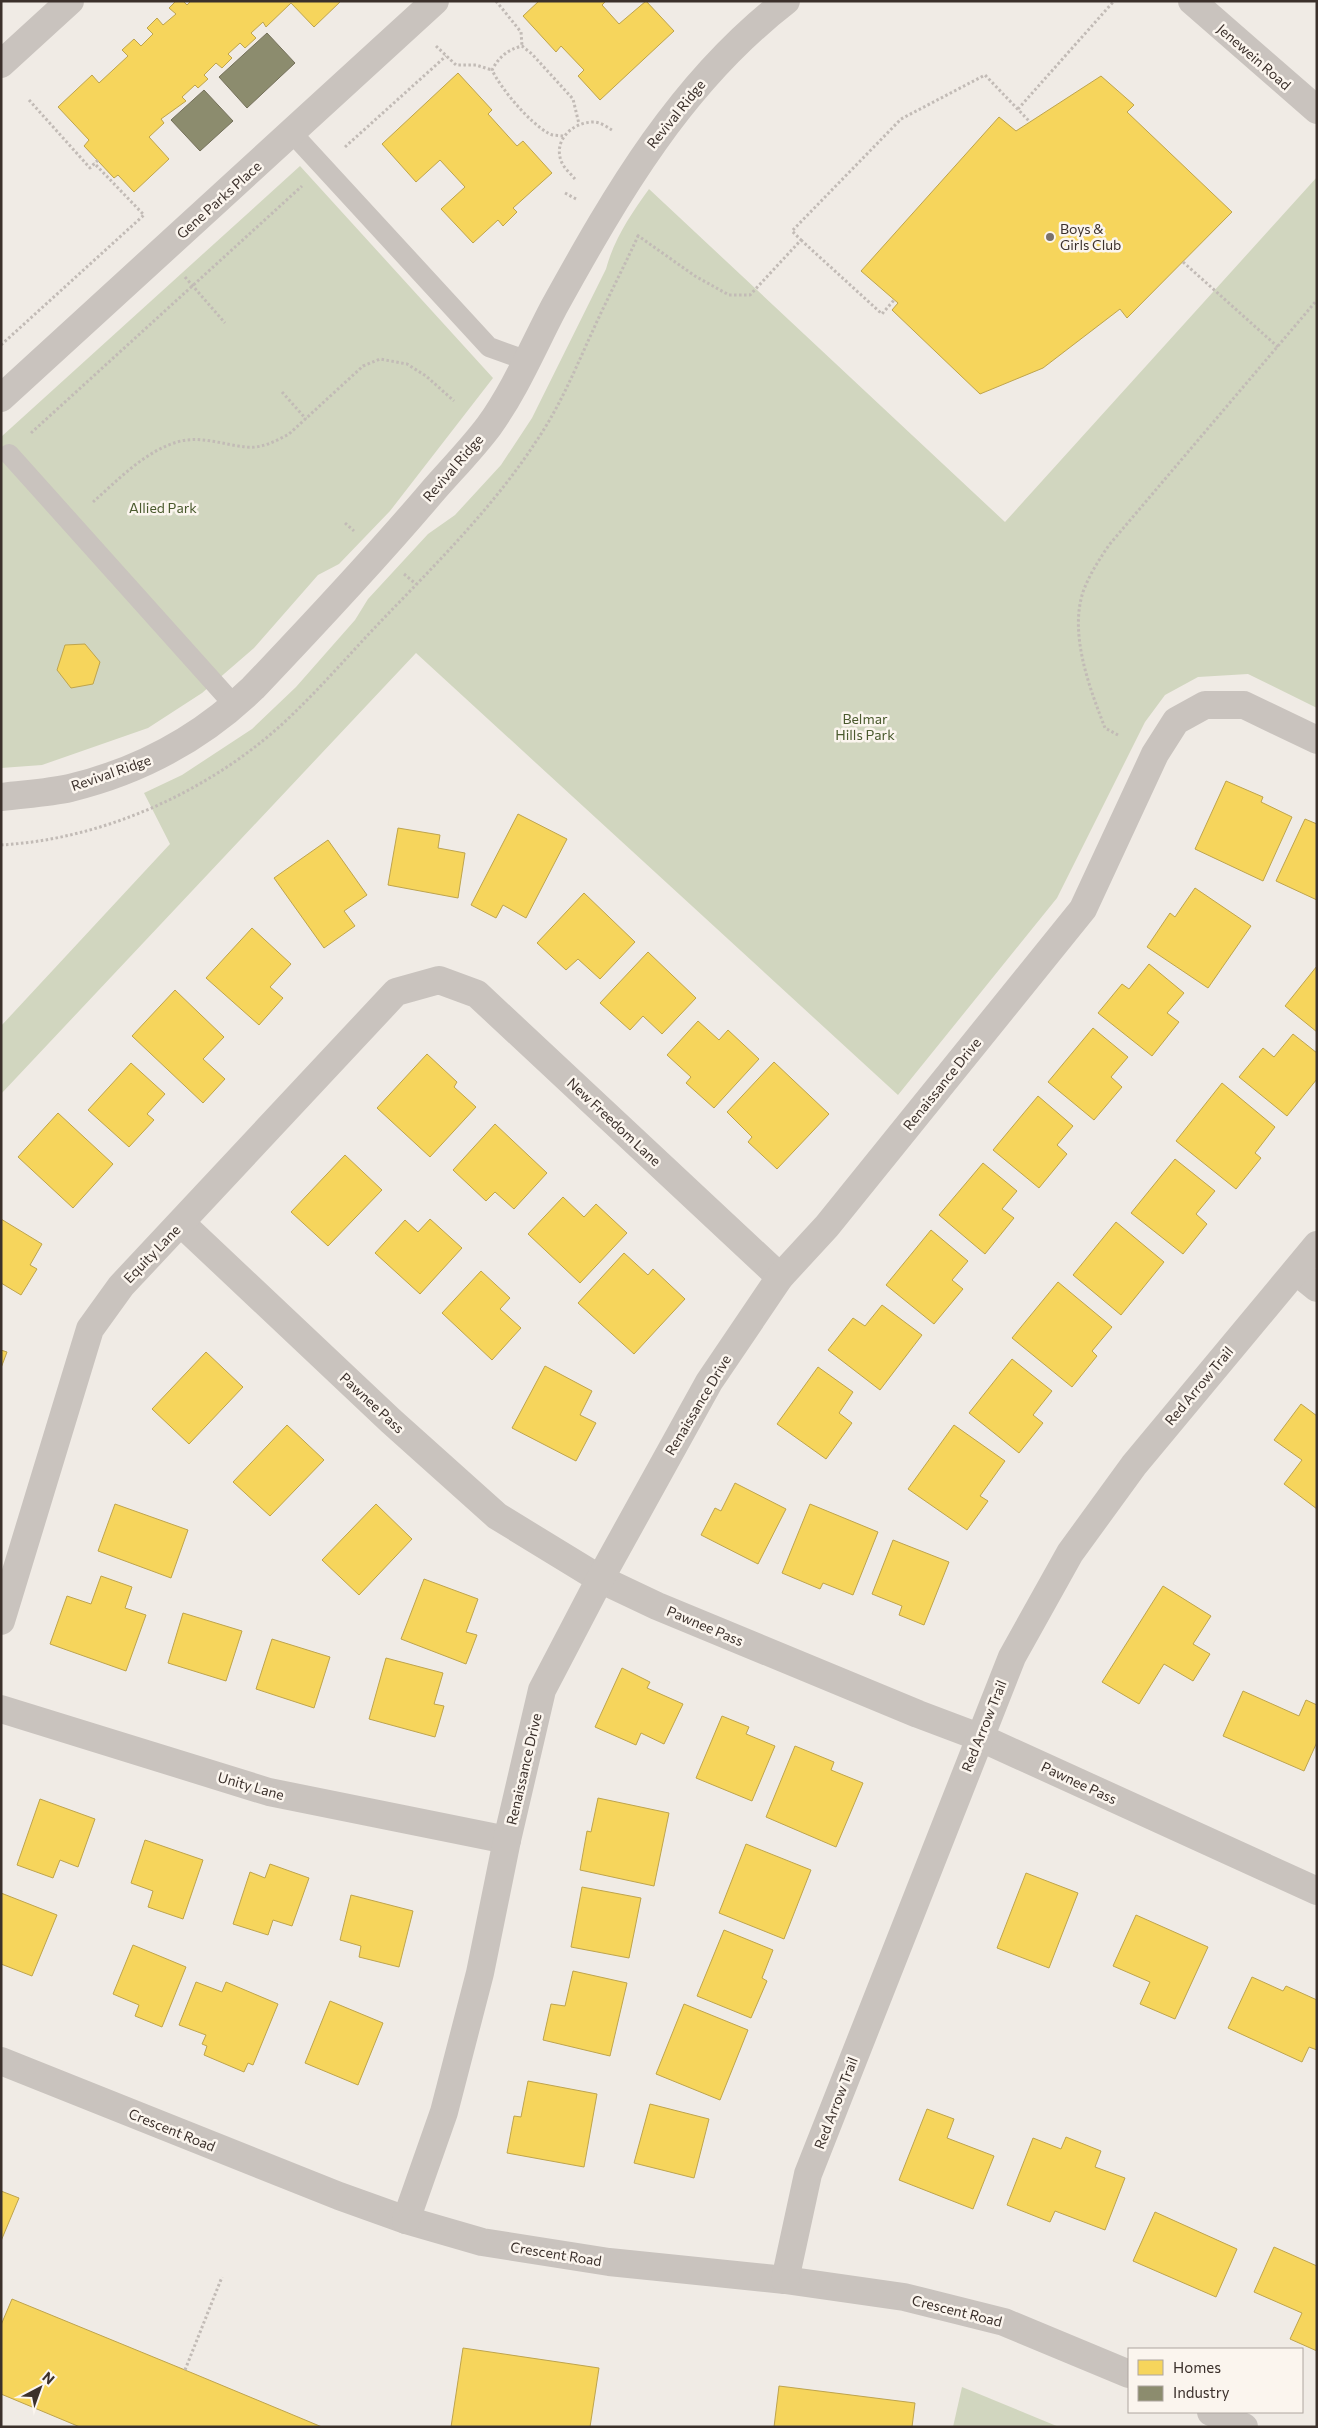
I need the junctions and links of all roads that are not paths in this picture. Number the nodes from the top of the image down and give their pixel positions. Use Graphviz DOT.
graph roads {
  1 [pos="70,1"];
  2 [pos="435,1"];
  3 [pos="1192,1"];
  4 [pos="769,6"];
  5 [pos="1,64"];
  6 [pos="1317,110"];
  7 [pos="292,133"];
  8 [pos="525,360"];
  9 [pos="1,398"];
  10 [pos="9,454"];
  11 [pos="235,706"];
  12 [pos="1317,740"];
  13 [pos="1,797"];
  14 [pos="439,980"];
  15 [pos="181,1223"];
  16 [pos="1317,1245"];
  17 [pos="1296,1271"];
  18 [pos="780,1277"];
  19 [pos="1317,1288"];
  20 [pos="600,1578"];
  21 [pos="1,1620"];
  22 [pos="1,1709"];
  23 [pos="979,1737"];
  24 [pos="507,1840"];
  25 [pos="1317,1892"];
  26 [pos="1,2061"];
  27 [pos="406,2220"];
  28 [pos="785,2280"];
  29 [pos="1128,2374"];
  30 [pos="1213,2413"];
  31 [pos="1244,2427"];
  1 -- 5 [label="street"];
  2 -- 7 [label="street, Gene Parks Place"];
  3 -- 6 [label="street, Jenewein Road"];
  4 -- 8 [label="street, Revival Ridge"];
  7 -- 8 [label="lane"];
  7 -- 9 [label="street, Gene Parks Place"];
  8 -- 11 [label="street, Revival Ridge"];
  10 -- 11 [label="lane"];
  11 -- 13 [label="street, Revival Ridge"];
  12 -- 18 [label="street, Renaissance Drive"];
  14 -- 15 [label="street, Equity Lane"];
  14 -- 18 [label="street, New Freedom Lane"];
  15 -- 20 [label="street, Pawnee Pass"];
  15 -- 21 [label="street, Equity Lane"];
  16 -- 17 [label="street, Red Arrow Trail"];
  17 -- 19 [label="street"];
  17 -- 23 [label="street, Red Arrow Trail"];
  18 -- 20 [label="street, Renaissance Drive"];
  20 -- 23 [label="street, Pawnee Pass"];
  20 -- 24 [label="street, Renaissance Drive"];
  22 -- 24 [label="street, Unity Lane"];
  23 -- 25 [label="street, Pawnee Pass"];
  23 -- 28 [label="street, Red Arrow Trail"];
  24 -- 27 [label="street, Renaissance Drive"];
  26 -- 27 [label="street, Crescent Road"];
  27 -- 28 [label="street, Crescent Road"];
  28 -- 29 [label="street, Crescent Road"];
  30 -- 31 [label="street"];
}
